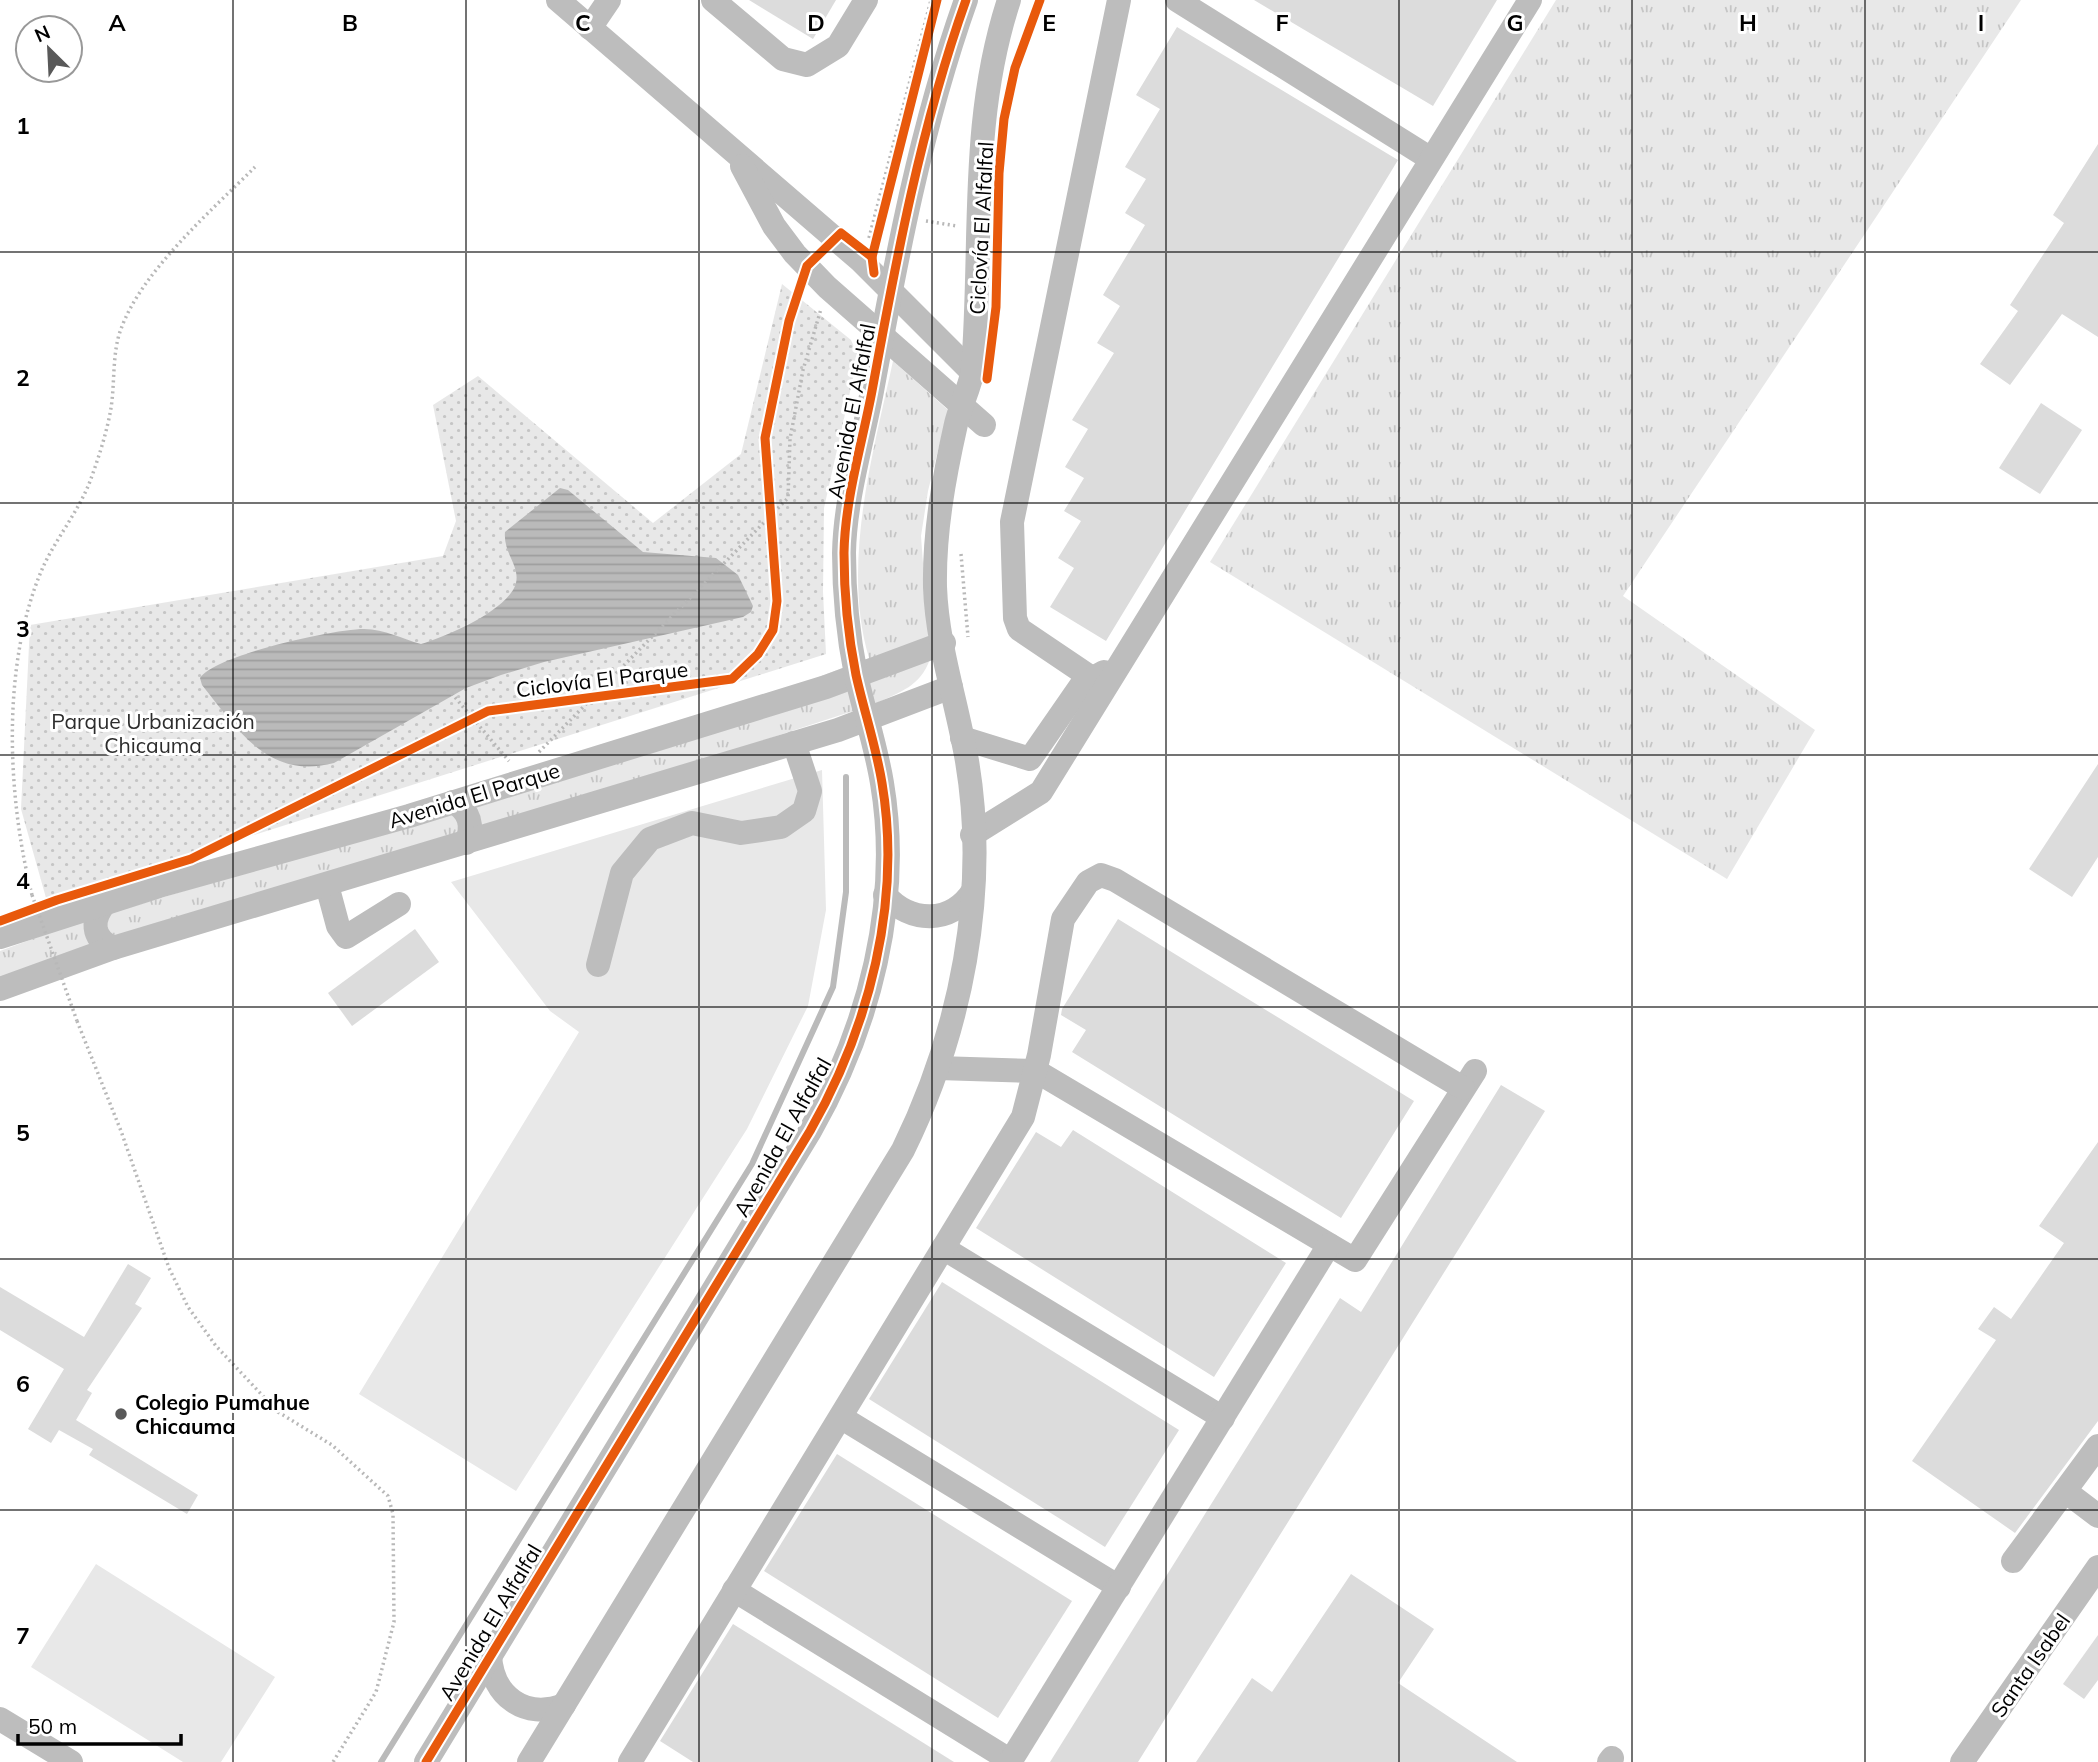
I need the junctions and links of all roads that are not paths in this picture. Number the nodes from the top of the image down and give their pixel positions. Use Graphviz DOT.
graph roads {
  1 [pos="558,0"];
  2 [pos="609,0"];
  3 [pos="713,0"];
  4 [pos="866,0"];
  5 [pos="966,0"];
  6 [pos="1009,0"];
  7 [pos="1119,0"];
  8 [pos="1177,0"];
  9 [pos="1530,0"];
  10 [pos="590,28"];
  11 [pos="733,150"];
  12 [pos="1431,159"];
  13 [pos="892,292"];
  14 [pos="882,336"];
  15 [pos="972,372"];
  16 [pos="961,404"];
  17 [pos="984,425"];
  18 [pos="956,641"];
  19 [pos="856,676"];
  20 [pos="1099,683"];
  21 [pos="951,687"];
  22 [pos="868,720"];
  23 [pos="962,738"];
  24 [pos="794,743"];
  25 [pos="453,803"];
  26 [pos="972,835"];
  27 [pos="466,843"];
  28 [pos="327,885"];
  29 [pos="972,891"];
  30 [pos="885,895"];
  31 [pos="106,902"];
  32 [pos="399,904"];
  33 [pos="0,937"];
  34 [pos="113,947"];
  35 [pos="598,965"];
  36 [pos="0,989"];
  37 [pos="938,1068"];
  38 [pos="1036,1071"];
  39 [pos="1329,1245"];
  40 [pos="943,1248"];
  41 [pos="842,1418"];
  42 [pos="1223,1418"];
  43 [pos="2098,1447"];
  44 [pos="2065,1491"];
  45 [pos="2098,1516"];
  46 [pos="2013,1561"];
  47 [pos="2098,1567"];
  48 [pos="1119,1587"];
  49 [pos="734,1590"];
  50 [pos="490,1655"];
  51 [pos="564,1705"];
  52 [pos="0,1719"];
  53 [pos="635,1760"];
  54 [pos="71,1762"];
  55 [pos="426,1762"];
  56 [pos="529,1762"];
  57 [pos="1011,1762"];
  58 [pos="1962,1762"];
  1 -- 10 [label="street"];
  2 -- 10 [label="street"];
  3 -- 4 [label="street"];
  5 -- 13 [label="street, Avenida El Alfalfal"];
  6 -- 15 [label="street"];
  7 -- 20 [label="street"];
  8 -- 12 [label="street"];
  9 -- 12 [label="street"];
  10 -- 11 [label="street"];
  11 -- 13 [label="street"];
  11 -- 14 [label="street"];
  12 -- 20 [label="street"];
  13 -- 14 [label="street, Avenida El Alfalfal"];
  13 -- 15 [label="street"];
  14 -- 16 [label="street"];
  14 -- 19 [label="street, Avenida El Alfalfal"];
  15 -- 16 [label="street"];
  16 -- 17 [label="street"];
  16 -- 18 [label="street"];
  18 -- 19 [label="street, Avenida El Parque"];
  18 -- 21 [label="street"];
  19 -- 22 [label="street, Avenida El Alfalfal"];
  19 -- 25 [label="street, Avenida El Parque"];
  20 -- 23 [label="street"];
  20 -- 26 [label="street"];
  21 -- 22 [label="street, Avenida El Parque"];
  21 -- 23 [label="street"];
  22 -- 24 [label="street, Avenida El Parque"];
  22 -- 30 [label="street, Avenida El Alfalfal"];
  23 -- 26 [label="street"];
  24 -- 27 [label="street, Avenida El Parque"];
  24 -- 35 [label="street"];
  25 -- 27 [label="street"];
  25 -- 31 [label="street, Avenida El Parque"];
  26 -- 29 [label="street"];
  27 -- 28 [label="street, Avenida El Parque"];
  28 -- 32 [label="street"];
  28 -- 34 [label="street, Avenida El Parque"];
  29 -- 30 [label="street"];
  29 -- 37 [label="street"];
  30 -- 50 [label="street, Avenida El Alfalfal"];
  31 -- 33 [label="street, Avenida El Parque"];
  31 -- 34 [label="street"];
  34 -- 36 [label="street, Avenida El Parque"];
  37 -- 38 [label="street"];
  37 -- 51 [label="street"];
  38 -- 39 [label="street"];
  38 -- 39 [label="street"];
  38 -- 40 [label="street"];
  39 -- 42 [label="street"];
  40 -- 41 [label="street"];
  40 -- 42 [label="street"];
  41 -- 48 [label="street"];
  41 -- 49 [label="street"];
  42 -- 48 [label="street"];
  43 -- 44 [label="street"];
  44 -- 45 [label="street"];
  44 -- 46 [label="street"];
  47 -- 58 [label="street, Santa Isabel"];
  48 -- 57 [label="street"];
  49 -- 53 [label="street"];
  49 -- 57 [label="street"];
  50 -- 51 [label="street"];
  50 -- 55 [label="street, Avenida El Alfalfal"];
  51 -- 56 [label="street"];
  52 -- 54 [label="street"];
}
